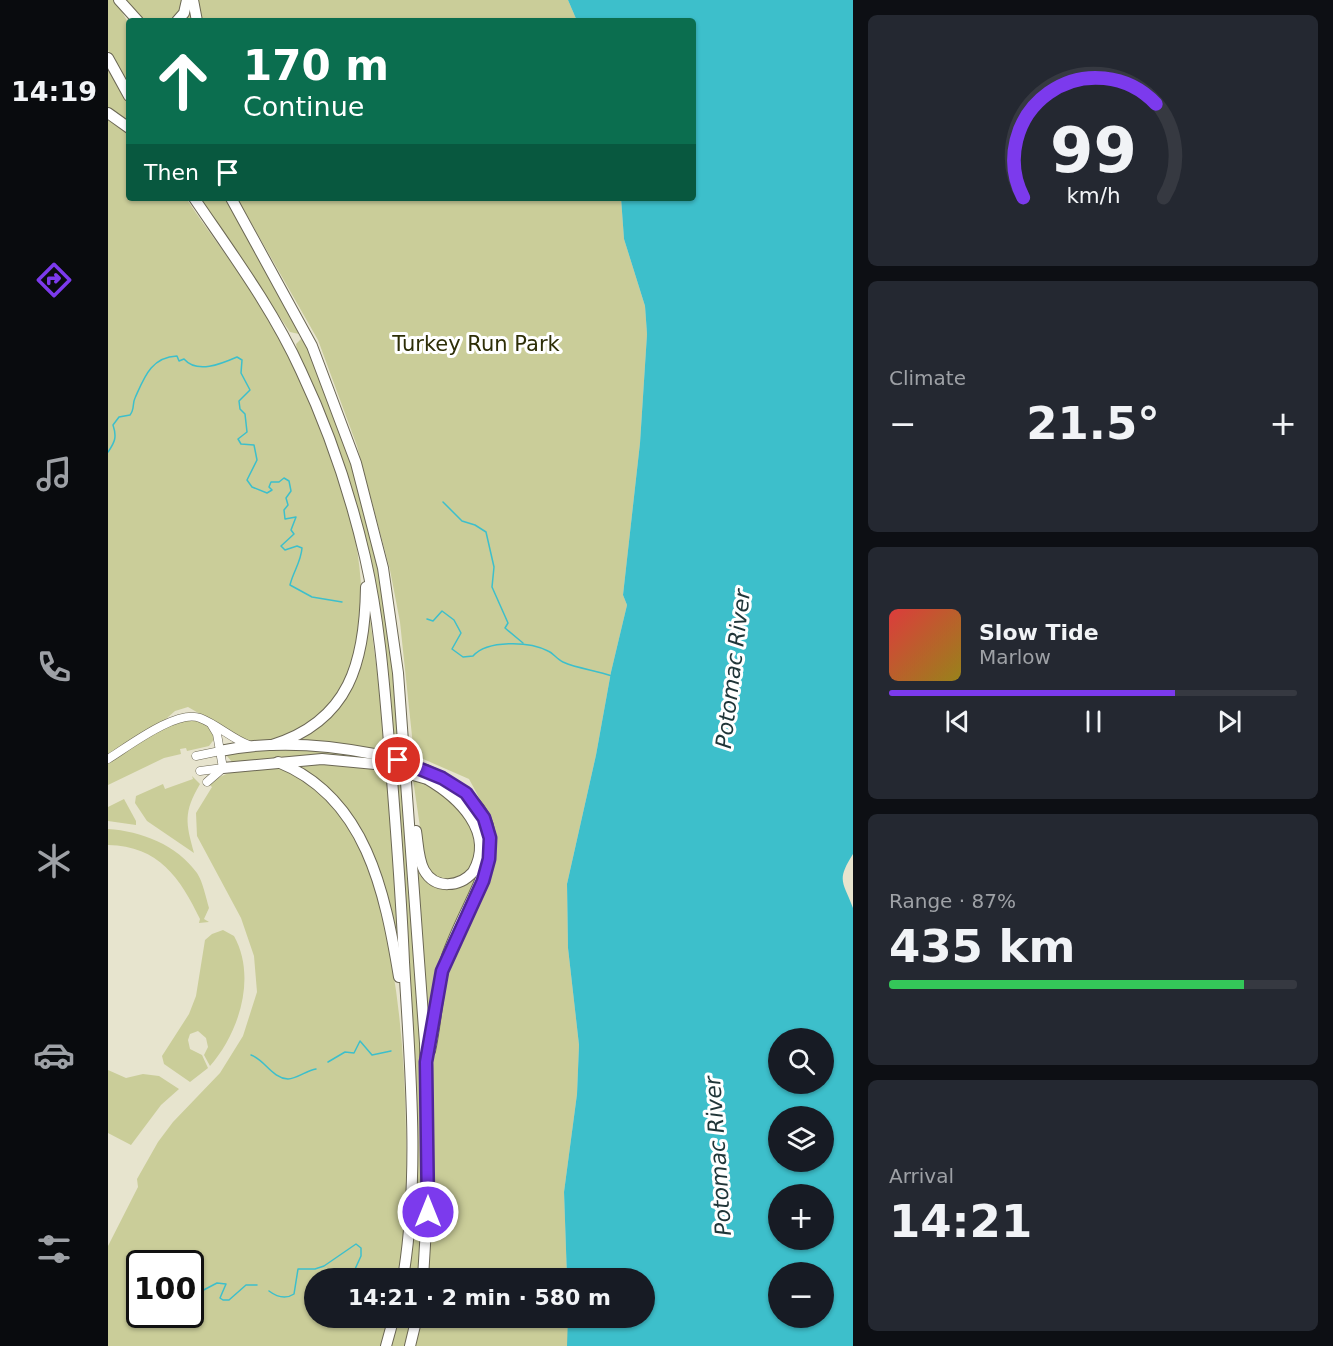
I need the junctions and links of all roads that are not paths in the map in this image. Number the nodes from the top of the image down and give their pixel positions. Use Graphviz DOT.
graph roads {
  1 [pos="119,0"];
  2 [pos="187,0"];
  3 [pos="193,0"];
  4 [pos="128,18"];
  5 [pos="135,18"];
  6 [pos="179,18"];
  7 [pos="196,18"];
  8 [pos="108,58"];
  9 [pos="126,91"];
  10 [pos="108,113"];
  11 [pos="126,126"];
  12 [pos="196,201"];
  13 [pos="233,201"];
  14 [pos="366,559"];
  15 [pos="210,723"];
  16 [pos="249,745"];
  17 [pos="272,745"];
  18 [pos="220,751"];
  19 [pos="196,756"];
  20 [pos="108,759"];
  21 [pos="375,759"];
  22 [pos="278,762"];
  23 [pos="223,768"];
  24 [pos="200,771"];
  25 [pos="426,775"];
  26 [pos="207,782"];
  27 [pos="406,783"];
  28 [pos="408,1027"];
  29 [pos="426,1062"];
  30 [pos="404,1268"];
  31 [pos="424,1268"];
  32 [pos="391,1328"];
  33 [pos="414,1328"];
  34 [pos="386,1346"];
  35 [pos="410,1346"];
  1 -- 4 [label="highway"];
  1 -- 5 [label="highway"];
  2 -- 6 [label="highway"];
  3 -- 7 [label="highway"];
  8 -- 9 [label="highway"];
  10 -- 11 [label="highway"];
  12 -- 14 [label="highway"];
  13 -- 27 [label="highway"];
  14 -- 17 [label="highway"];
  14 -- 28 [label="highway"];
  15 -- 16 [label="street"];
  15 -- 18 [label="street"];
  15 -- 20 [label="street"];
  16 -- 17 [label="highway"];
  16 -- 18 [label="highway"];
  17 -- 21 [label="highway"];
  18 -- 19 [label="street"];
  18 -- 23 [label="street"];
  21 -- 22 [label="highway"];
  21 -- 25 [label="highway, bridge"];
  22 -- 23 [label="highway"];
  22 -- 28 [label="highway"];
  23 -- 24 [label="street"];
  23 -- 26 [label="street"];
  25 -- 27 [label="highway"];
  25 -- 29 [label="highway"];
  27 -- 29 [label="highway"];
  28 -- 30 [label="highway"];
  29 -- 31 [label="highway"];
  32 -- 34 [label="highway"];
  33 -- 35 [label="highway"];
}
